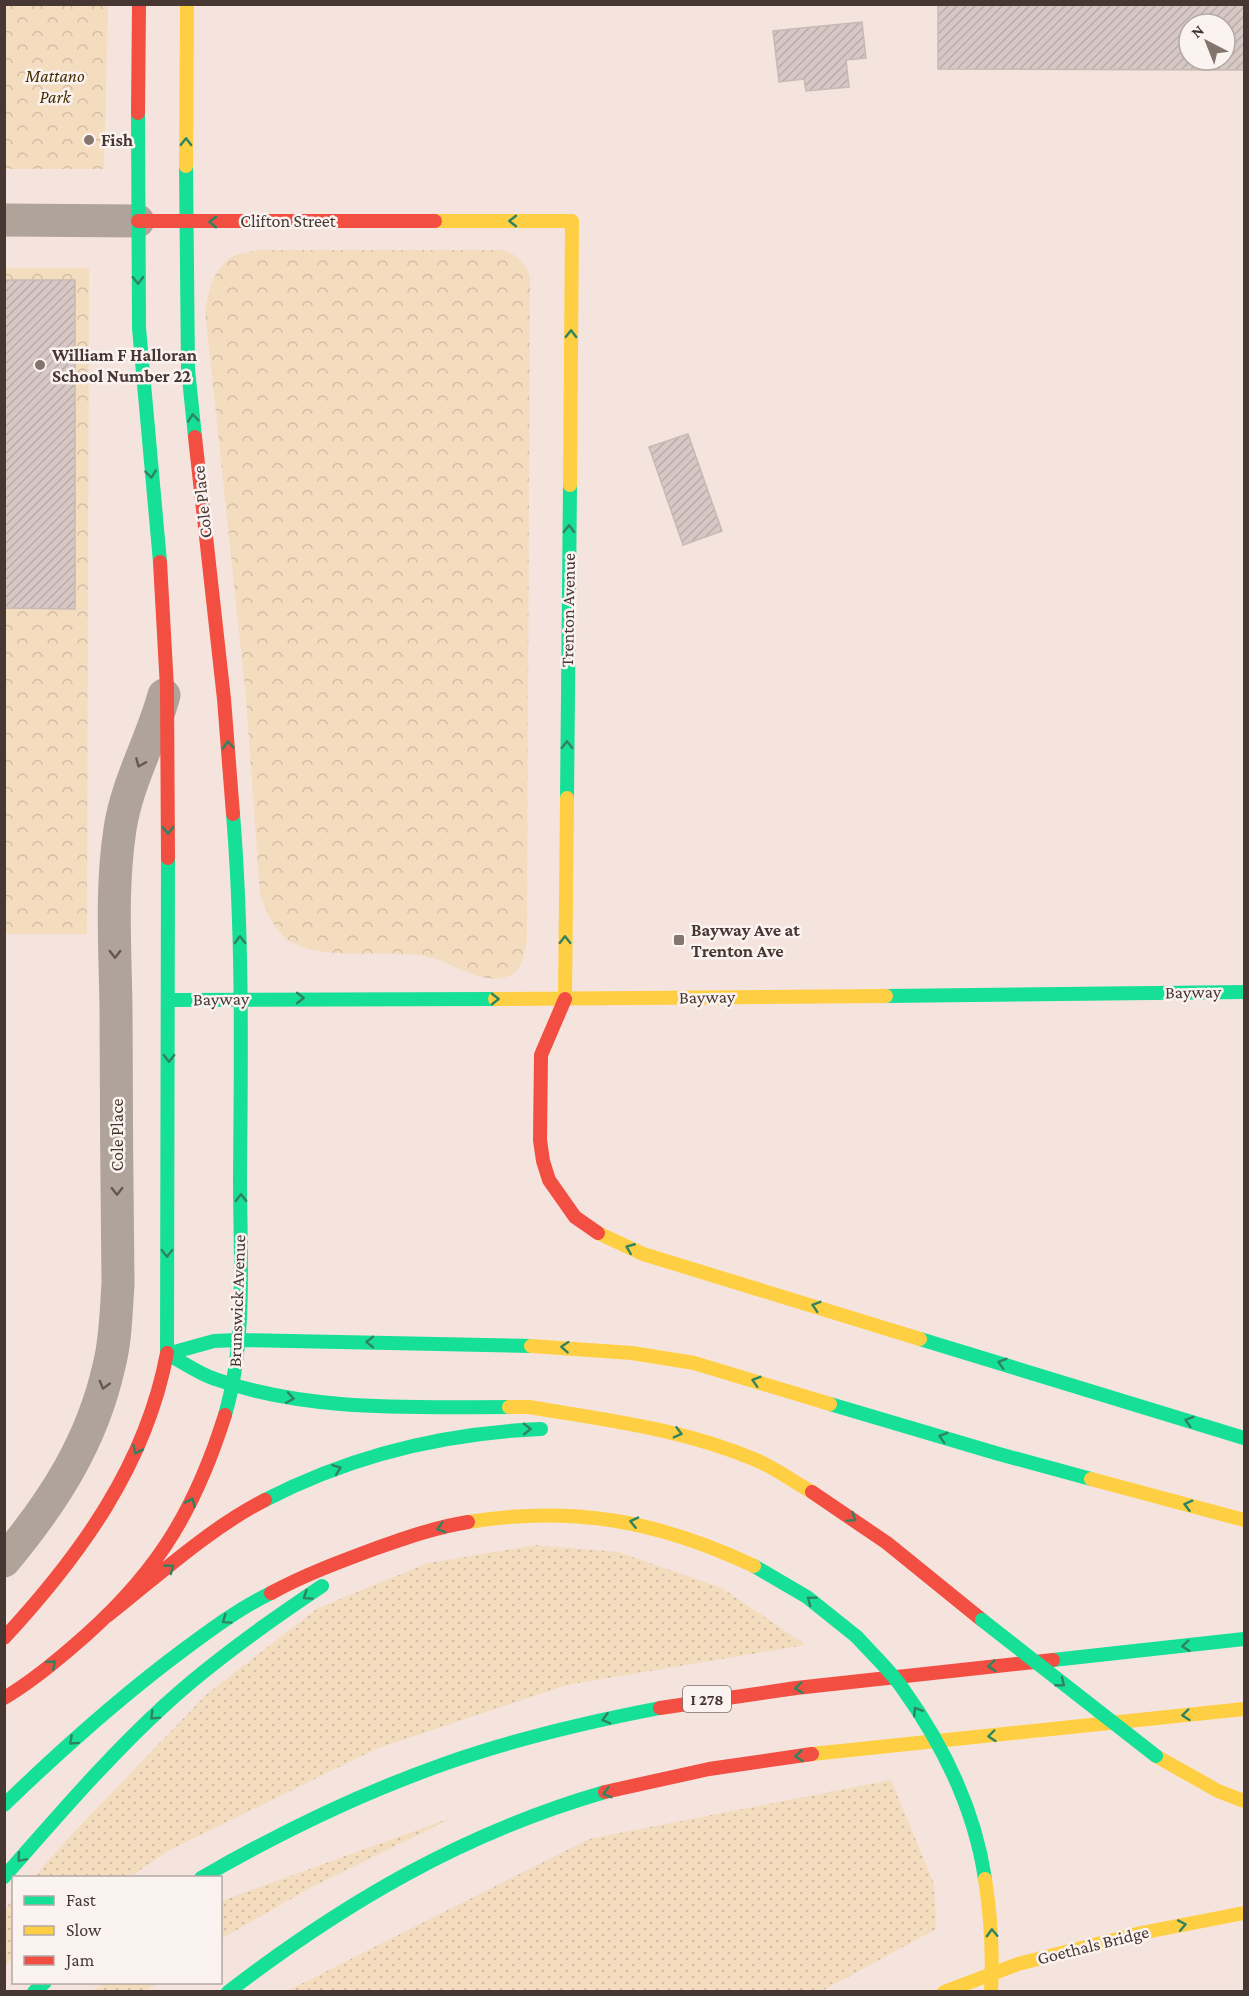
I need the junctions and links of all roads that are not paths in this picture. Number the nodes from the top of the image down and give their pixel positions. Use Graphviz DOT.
graph roads {
  1 [pos="140,4"];
  2 [pos="186,4"];
  3 [pos="4,220"];
  4 [pos="138,221"];
  5 [pos="572,221"];
  6 [pos="185,222"];
  7 [pos="166,688"];
  8 [pos="1245,992"];
  9 [pos="241,998"];
  10 [pos="565,999"];
  11 [pos="169,1000"];
  12 [pos="238,1340"];
  13 [pos="167,1354"];
  14 [pos="233,1385"];
  15 [pos="621,1422"];
  16 [pos="1245,1438"];
  17 [pos="38,1520"];
  18 [pos="1245,1520"];
  19 [pos="4,1539"];
  20 [pos="373,1551"];
  21 [pos="4,1561"];
  22 [pos="107,1616"];
  23 [pos="4,1638"];
  24 [pos="1245,1640"];
  25 [pos="4,1698"];
  26 [pos="1245,1709"];
  27 [pos="1245,1801"];
  28 [pos="4,1805"];
  29 [pos="204,1876"];
  30 [pos="4,1877"];
  31 [pos="1245,1913"];
  32 [pos="228,1992"];
  33 [pos="944,1992"];
  34 [pos="991,1992"];
  1 -- 4 [label="main road, Cole Place"];
  6 -- 2 [label="main road, Cole Place, one-way"];
  3 -- 4 [label="street, Clifton Street"];
  4 -- 6 [label="main road, Clifton Street"];
  4 -- 7 [label="main road, Cole Place, one-way"];
  5 -- 6 [label="main road, Clifton Street, one-way"];
  10 -- 5 [label="main road, Trenton Avenue, one-way"];
  9 -- 6 [label="main road, Cole Place, one-way"];
  7 -- 11 [label="main road, Cole Place, one-way"];
  7 -- 17 [label="street, Cole Place, one-way"];
  8 -- 10 [label="main road, Bayway"];
  9 -- 10 [label="main road, Bayway, one-way"];
  9 -- 11 [label="main road, Bayway"];
  12 -- 9 [label="main road, Brunswick Avenue, one-way"];
  16 -- 10 [label="main road, one-way"];
  11 -- 13 [label="main road, one-way"];
  12 -- 13 [label="main road"];
  12 -- 14 [label="main road, Brunswick Avenue"];
  18 -- 12 [label="main road, one-way"];
  13 -- 14 [label="main road"];
  13 -- 23 [label="main road, one-way"];
  14 -- 15 [label="main road, one-way"];
  22 -- 14 [label="main road, Brunswick Avenue, one-way"];
  22 -- 15 [label="main road, one-way"];
  15 -- 27 [label="main road, one-way, bridge"];
  17 -- 19 [label="street"];
  17 -- 21 [label="street, Cole Place"];
  20 -- 28 [label="main road, one-way"];
  20 -- 30 [label="main road, one-way"];
  34 -- 20 [label="main road, one-way, bridge"];
  25 -- 22 [label="main road, Brunswick Avenue, one-way"];
  24 -- 29 [label="main road, I 278, one-way"];
  26 -- 32 [label="main road, one-way"];
  33 -- 31 [label="main road, Goethals Bridge, one-way"];
}
